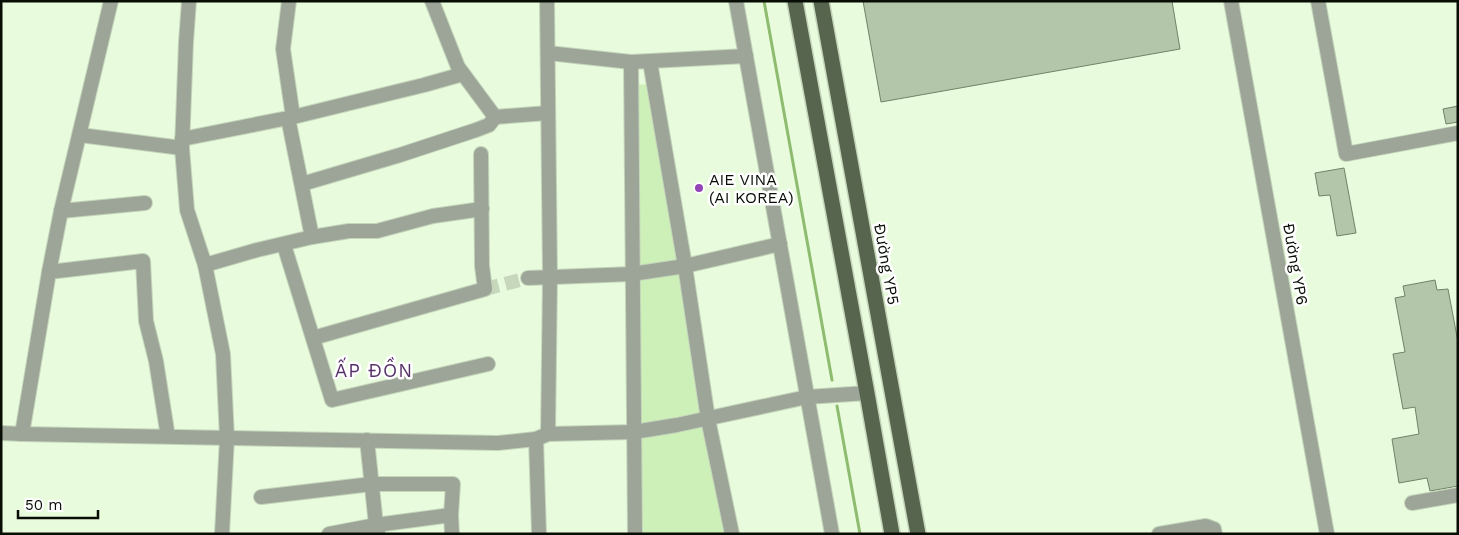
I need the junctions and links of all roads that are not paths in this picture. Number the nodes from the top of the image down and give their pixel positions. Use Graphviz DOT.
graph roads {
  1 [pos="110,1"];
  2 [pos="189,1"];
  3 [pos="289,1"];
  4 [pos="432,1"];
  5 [pos="547,1"];
  6 [pos="736,1"];
  7 [pos="795,1"];
  8 [pos="821,1"];
  9 [pos="1231,1"];
  10 [pos="1318,1"];
  11 [pos="548,53"];
  12 [pos="746,56"];
  13 [pos="631,62"];
  14 [pos="650,62"];
  15 [pos="463,74"];
  16 [pos="548,113"];
  17 [pos="291,117"];
  18 [pos="495,117"];
  19 [pos="1458,133"];
  20 [pos="80,135"];
  21 [pos="182,143"];
  22 [pos="481,154"];
  23 [pos="302,184"];
  24 [pos="145,203"];
  25 [pos="482,208"];
  26 [pos="61,211"];
  27 [pos="312,238"];
  28 [pos="780,244"];
  29 [pos="284,245"];
  30 [pos="206,266"];
  31 [pos="686,266"];
  32 [pos="49,272"];
  33 [pos="632,274"];
  34 [pos="550,277"];
  35 [pos="528,278"];
  36 [pos="313,338"];
  37 [pos="488,364"];
  38 [pos="892,389"];
  39 [pos="868,393"];
  40 [pos="807,397"];
  41 [pos="708,419"];
  42 [pos="634,432"];
  43 [pos="1,433"];
  44 [pos="22,434"];
  45 [pos="168,437"];
  46 [pos="542,437"];
  47 [pos="227,438"];
  48 [pos="367,440"];
  49 [pos="372,484"];
  50 [pos="1458,495"];
  51 [pos="261,497"];
  52 [pos="1412,503"];
  53 [pos="452,515"];
  54 [pos="377,529"];
  55 [pos="222,534"];
  56 [pos="329,534"];
  57 [pos="452,534"];
  58 [pos="539,534"];
  59 [pos="635,534"];
  60 [pos="732,534"];
  61 [pos="832,534"];
  62 [pos="892,534"];
  63 [pos="918,534"];
  64 [pos="1159,534"];
  65 [pos="1215,534"];
  66 [pos="1327,534"];
  1 -- 20 [label="street"];
  2 -- 21 [label="street"];
  3 -- 17 [label="street"];
  4 -- 15 [label="street"];
  5 -- 11 [label="street"];
  6 -- 12 [label="street"];
  7 -- 39 [label="main road"];
  8 -- 38 [label="main road, Đường YP5"];
  9 -- 66 [label="street, Đường YP6"];
  10 -- 19 [label="street"];
  11 -- 13 [label="street"];
  11 -- 16 [label="street"];
  12 -- 14 [label="street"];
  12 -- 28 [label="street"];
  13 -- 14 [label="street"];
  13 -- 33 [label="street"];
  14 -- 31 [label="street"];
  15 -- 17 [label="street"];
  15 -- 18 [label="street"];
  16 -- 18 [label="street"];
  16 -- 34 [label="street"];
  17 -- 21 [label="street"];
  17 -- 23 [label="street"];
  18 -- 23 [label="street"];
  20 -- 21 [label="street"];
  20 -- 26 [label="street"];
  21 -- 30 [label="street"];
  22 -- 25 [label="street"];
  23 -- 27 [label="street"];
  24 -- 26 [label="street"];
  25 -- 27 [label="street"];
  25 -- 36 [label="street"];
  26 -- 32 [label="street"];
  27 -- 29 [label="street"];
  28 -- 31 [label="street"];
  28 -- 40 [label="street"];
  29 -- 30 [label="street"];
  29 -- 36 [label="street"];
  30 -- 47 [label="street"];
  31 -- 33 [label="street"];
  31 -- 41 [label="street"];
  32 -- 44 [label="street"];
  32 -- 45 [label="street"];
  33 -- 34 [label="street"];
  33 -- 42 [label="street"];
  34 -- 35 [label="street"];
  34 -- 46 [label="street"];
  36 -- 37 [label="street"];
  38 -- 39 [label="main road"];
  38 -- 63 [label="main road, Đường YP5"];
  39 -- 40 [label="street"];
  39 -- 62 [label="main road"];
  40 -- 41 [label="street"];
  40 -- 61 [label="street"];
  41 -- 42 [label="street"];
  41 -- 60 [label="street"];
  42 -- 46 [label="street"];
  42 -- 59 [label="street"];
  43 -- 44 [label="street"];
  44 -- 45 [label="street"];
  45 -- 47 [label="street"];
  46 -- 48 [label="street"];
  46 -- 58 [label="street"];
  47 -- 48 [label="street"];
  47 -- 55 [label="street"];
  48 -- 49 [label="street"];
  49 -- 51 [label="street"];
  49 -- 53 [label="street"];
  49 -- 54 [label="street"];
  50 -- 52 [label="street"];
  53 -- 54 [label="street"];
  53 -- 57 [label="street"];
  54 -- 56 [label="street"];
  64 -- 65 [label="street"];
}
